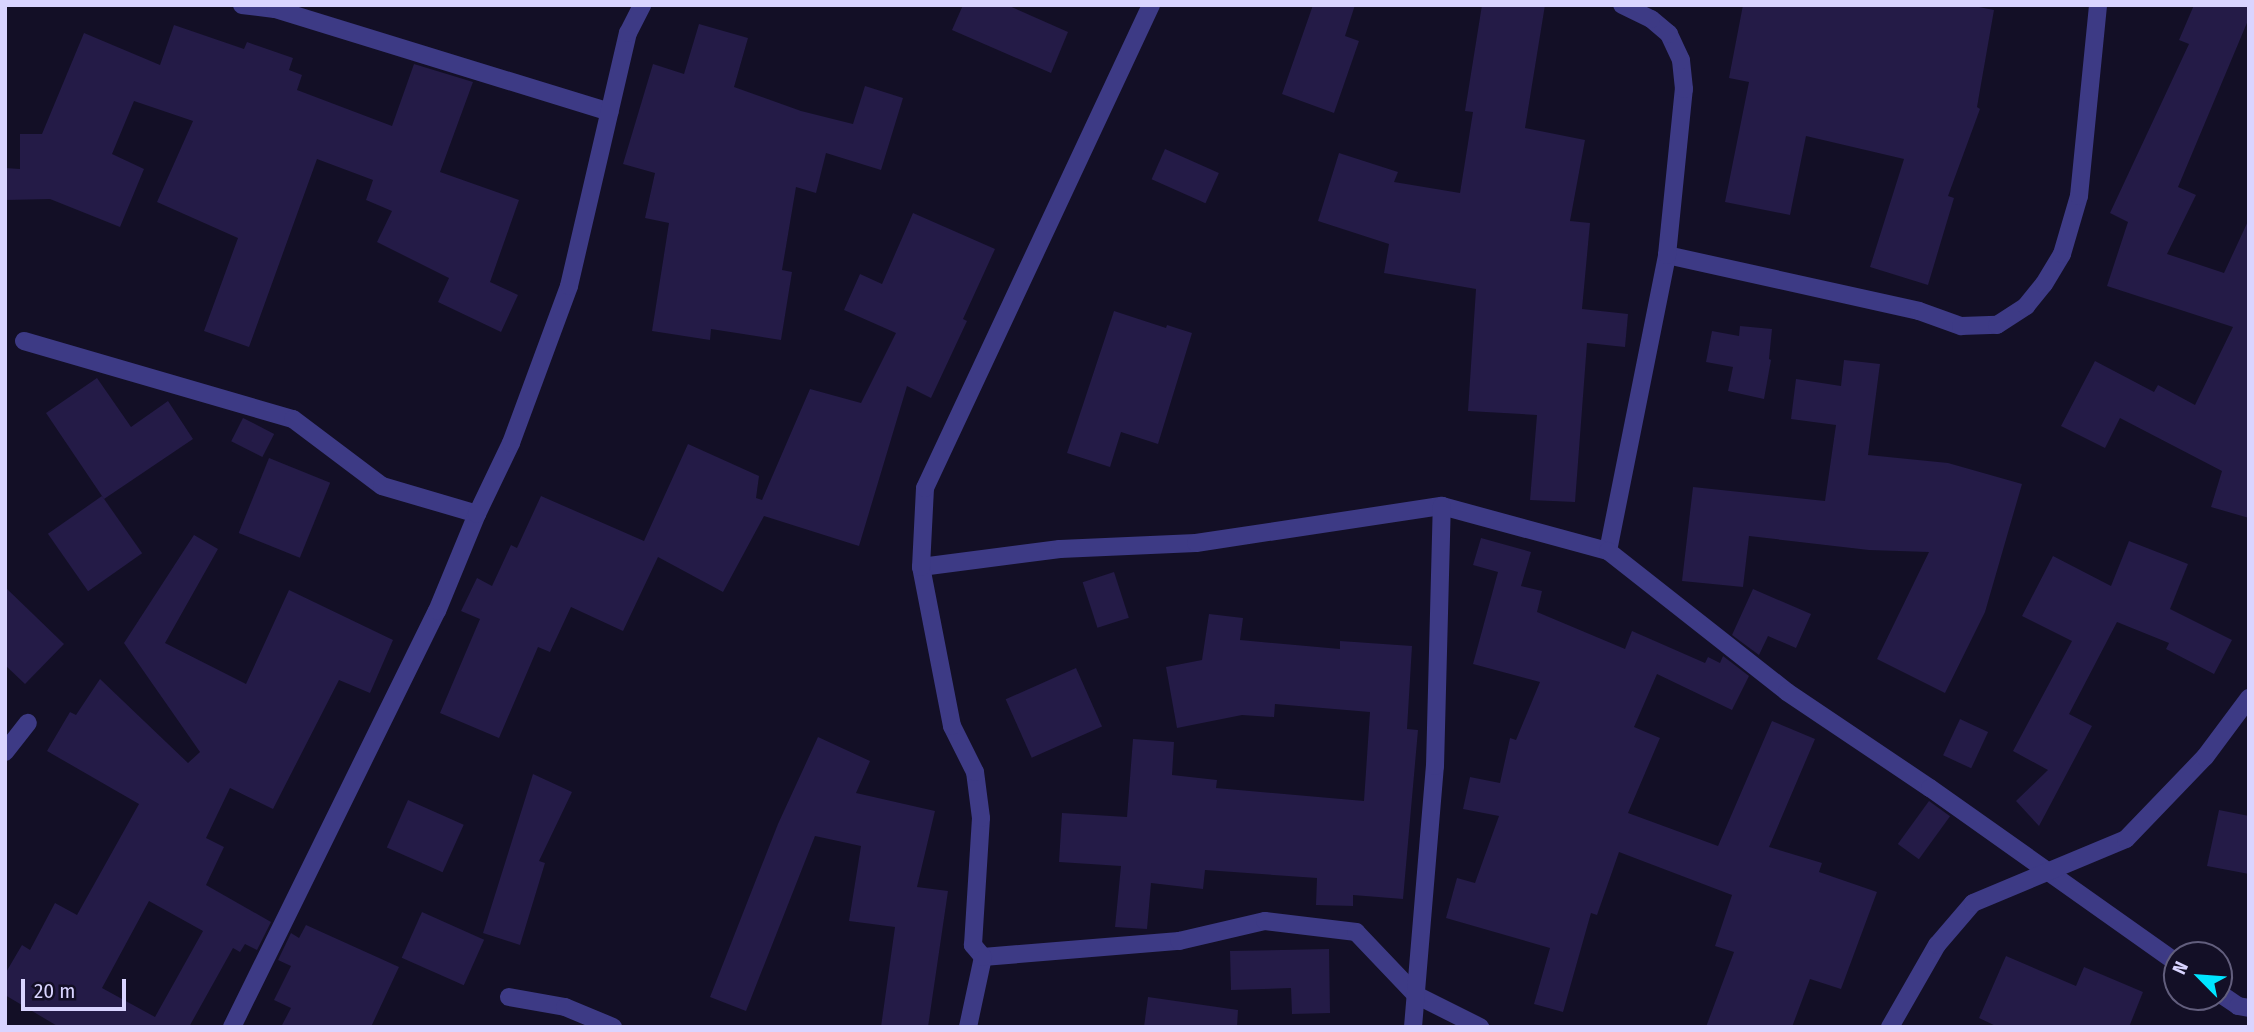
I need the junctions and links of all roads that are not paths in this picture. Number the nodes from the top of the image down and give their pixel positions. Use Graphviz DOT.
graph roads {
  1 [pos="242,5"];
  2 [pos="642,5"];
  3 [pos="1150,5"];
  4 [pos="1622,5"];
  5 [pos="2098,5"];
  6 [pos="610,112"];
  7 [pos="1667,255"];
  8 [pos="24,341"];
  9 [pos="1442,506"];
  10 [pos="477,514"];
  11 [pos="1608,551"];
  12 [pos="921,567"];
  13 [pos="2249,698"];
  14 [pos="28,723"];
  15 [pos="5,752"];
  16 [pos="2049,873"];
  17 [pos="2163,953"];
  18 [pos="983,957"];
  19 [pos="1416,995"];
  20 [pos="509,997"];
  21 [pos="232,1027"];
  22 [pos="613,1027"];
  23 [pos="968,1027"];
  24 [pos="1413,1027"];
  25 [pos="1480,1027"];
  26 [pos="1890,1027"];
  1 -- 6 [label="street"];
  2 -- 6 [label="street"];
  3 -- 12 [label="street"];
  4 -- 7 [label="street"];
  5 -- 7 [label="street"];
  6 -- 10 [label="street"];
  7 -- 11 [label="street"];
  8 -- 10 [label="street"];
  9 -- 11 [label="street"];
  9 -- 12 [label="street"];
  9 -- 19 [label="street"];
  10 -- 21 [label="street"];
  11 -- 16 [label="street"];
  12 -- 18 [label="street"];
  13 -- 16 [label="street"];
  14 -- 15 [label="street"];
  16 -- 17 [label="street"];
  16 -- 26 [label="street"];
  18 -- 19 [label="street"];
  18 -- 23 [label="street"];
  19 -- 24 [label="street"];
  19 -- 25 [label="street"];
  20 -- 22 [label="street"];
}
